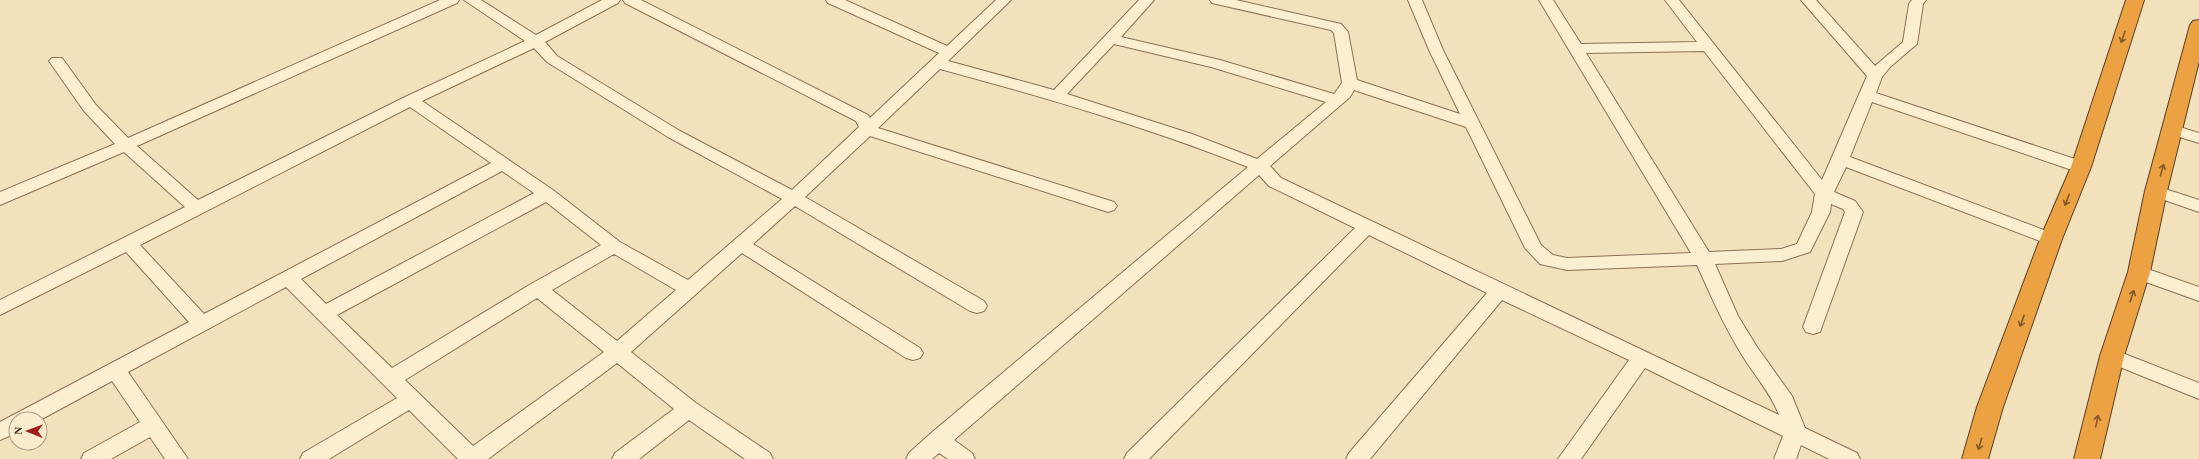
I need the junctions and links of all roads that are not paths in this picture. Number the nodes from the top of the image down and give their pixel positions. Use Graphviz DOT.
graph roads {
  1 [pos="452,0"];
  2 [pos="471,0"];
  3 [pos="613,0"];
  4 [pos="630,0"];
  5 [pos="833,0"];
  6 [pos="1004,0"];
  7 [pos="1147,0"];
  8 [pos="1217,0"];
  9 [pos="1415,0"];
  10 [pos="1546,0"];
  11 [pos="1672,0"];
  12 [pos="1808,0"];
  13 [pos="1919,0"];
  14 [pos="2135,0"];
  15 [pos="2199,25"];
  16 [pos="1112,39"];
  17 [pos="536,41"];
  18 [pos="1708,46"];
  19 [pos="1577,49"];
  20 [pos="948,52"];
  21 [pos="57,61"];
  22 [pos="936,63"];
  23 [pos="1875,76"];
  24 [pos="1350,83"];
  25 [pos="1867,95"];
  26 [pos="1057,96"];
  27 [pos="411,100"];
  28 [pos="1337,100"];
  29 [pos="1473,124"];
  30 [pos="869,130"];
  31 [pos="2173,130"];
  32 [pos="2199,138"];
  33 [pos="126,145"];
  34 [pos="1841,159"];
  35 [pos="502,164"];
  36 [pos="1260,166"];
  37 [pos="2081,167"];
  38 [pos="2156,191"];
  39 [pos="547,194"];
  40 [pos="1824,194"];
  41 [pos="794,198"];
  42 [pos="0,199"];
  43 [pos="1108,206"];
  44 [pos="2199,206"];
  45 [pos="196,208"];
  46 [pos="1367,227"];
  47 [pos="2051,239"];
  48 [pos="127,242"];
  49 [pos="742,245"];
  50 [pos="614,246"];
  51 [pos="1704,259"];
  52 [pos="2139,272"];
  53 [pos="288,278"];
  54 [pos="538,289"];
  55 [pos="689,289"];
  56 [pos="1499,291"];
  57 [pos="2199,294"];
  58 [pos="976,306"];
  59 [pos="0,308"];
  60 [pos="323,314"];
  61 [pos="201,323"];
  62 [pos="1813,327"];
  63 [pos="618,352"];
  64 [pos="913,353"];
  65 [pos="2112,356"];
  66 [pos="1642,357"];
  67 [pos="115,369"];
  68 [pos="391,378"];
  69 [pos="2199,391"];
  70 [pos="411,400"];
  71 [pos="689,409"];
  72 [pos="38,411"];
  73 [pos="153,426"];
  74 [pos="1796,432"];
  75 [pos="938,440"];
  76 [pos="2091,458"];
  77 [pos="92,459"];
  78 [pos="177,459"];
  79 [pos="311,459"];
  80 [pos="472,459"];
  81 [pos="623,459"];
  82 [pos="762,459"];
  83 [pos="916,459"];
  84 [pos="964,459"];
  85 [pos="1136,459"];
  86 [pos="1357,459"];
  87 [pos="1569,459"];
  88 [pos="1785,459"];
  89 [pos="1849,459"];
  90 [pos="1975,459"];
  1 -- 33 [label="street"];
  2 -- 17 [label="street"];
  3 -- 17 [label="street"];
  4 -- 30 [label="street"];
  5 -- 20 [label="street"];
  6 -- 20 [label="street"];
  7 -- 16 [label="street"];
  8 -- 24 [label="street"];
  9 -- 29 [label="street"];
  10 -- 19 [label="street"];
  11 -- 18 [label="street"];
  12 -- 23 [label="street"];
  13 -- 23 [label="street"];
  14 -- 37 [label="highway, one-way"];
  15 -- 31 [label="highway"];
  16 -- 26 [label="street"];
  16 -- 28 [label="street"];
  17 -- 27 [label="street"];
  17 -- 41 [label="street"];
  18 -- 19 [label="street"];
  18 -- 40 [label="street"];
  19 -- 51 [label="street"];
  20 -- 22 [label="street"];
  21 -- 33 [label="street"];
  22 -- 26 [label="street"];
  22 -- 30 [label="street"];
  23 -- 25 [label="street"];
  24 -- 28 [label="street"];
  24 -- 29 [label="street"];
  25 -- 34 [label="street"];
  25 -- 37 [label="street"];
  26 -- 36 [label="street"];
  27 -- 35 [label="street"];
  27 -- 45 [label="street"];
  28 -- 36 [label="street"];
  29 -- 51 [label="street"];
  30 -- 41 [label="street"];
  30 -- 43 [label="street"];
  31 -- 32 [label="street"];
  38 -- 31 [label="highway, one-way"];
  33 -- 42 [label="street"];
  33 -- 45 [label="street"];
  34 -- 40 [label="street"];
  34 -- 47 [label="street"];
  35 -- 39 [label="street"];
  35 -- 53 [label="street"];
  36 -- 46 [label="street"];
  36 -- 75 [label="street"];
  37 -- 47 [label="highway, one-way"];
  38 -- 44 [label="street"];
  38 -- 52 [label="highway"];
  39 -- 50 [label="street"];
  39 -- 60 [label="street"];
  40 -- 51 [label="street"];
  40 -- 62 [label="street"];
  41 -- 49 [label="street"];
  41 -- 58 [label="street"];
  45 -- 48 [label="street"];
  46 -- 56 [label="street"];
  46 -- 85 [label="street"];
  47 -- 90 [label="highway, one-way"];
  48 -- 59 [label="street"];
  48 -- 61 [label="street"];
  49 -- 55 [label="street"];
  49 -- 64 [label="street"];
  50 -- 54 [label="street"];
  50 -- 55 [label="street"];
  51 -- 74 [label="street"];
  52 -- 57 [label="street"];
  65 -- 52 [label="highway, one-way"];
  53 -- 60 [label="street"];
  53 -- 61 [label="street"];
  54 -- 63 [label="street"];
  54 -- 68 [label="street"];
  55 -- 63 [label="street"];
  56 -- 66 [label="street"];
  56 -- 86 [label="street"];
  60 -- 68 [label="street"];
  61 -- 67 [label="street"];
  63 -- 71 [label="street"];
  63 -- 80 [label="street"];
  65 -- 69 [label="street"];
  76 -- 65 [label="highway, one-way"];
  66 -- 74 [label="street"];
  66 -- 87 [label="street"];
  67 -- 72 [label="street"];
  67 -- 73 [label="street"];
  68 -- 70 [label="street"];
  70 -- 79 [label="street"];
  70 -- 80 [label="street"];
  71 -- 81 [label="street"];
  71 -- 82 [label="street"];
  73 -- 77 [label="street"];
  73 -- 78 [label="street"];
  74 -- 88 [label="street"];
  74 -- 89 [label="street"];
  75 -- 83 [label="street"];
  75 -- 84 [label="street"];
}
